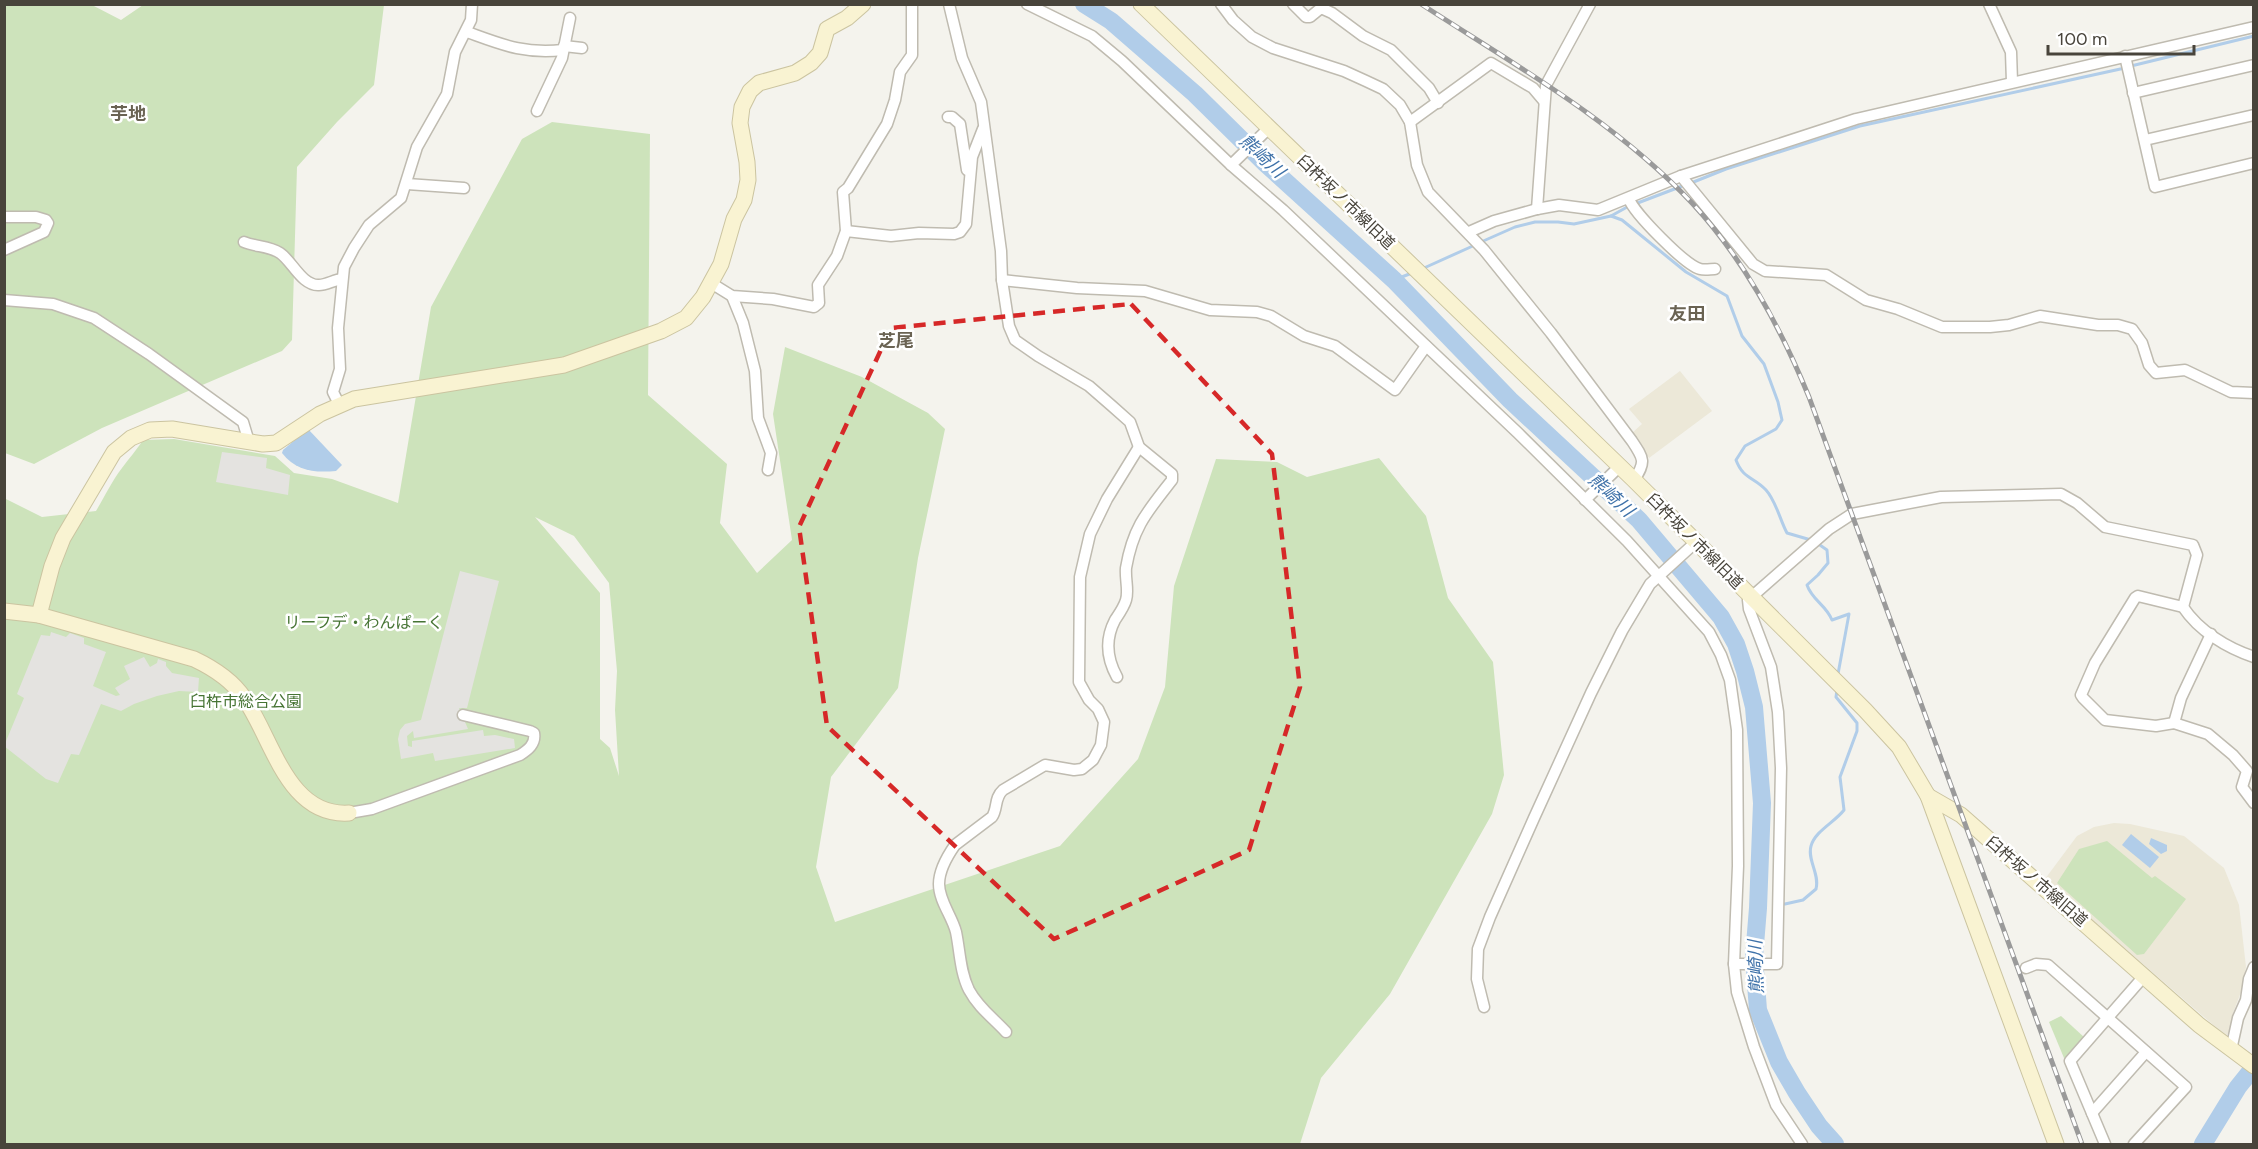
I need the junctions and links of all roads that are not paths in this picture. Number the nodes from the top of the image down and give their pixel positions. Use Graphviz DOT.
graph roads {
  1 [pos="472,4"];
  2 [pos="863,4"];
  3 [pos="912,4"];
  4 [pos="949,4"];
  5 [pos="1027,4"];
  6 [pos="1141,4"];
  7 [pos="1221,4"];
  8 [pos="1293,4"];
  9 [pos="1590,4"];
  10 [pos="1989,4"];
  11 [pos="570,18"];
  12 [pos="2253,27"];
  13 [pos="467,32"];
  14 [pos="564,48"];
  15 [pos="582,48"];
  16 [pos="2126,62"];
  17 [pos="2253,64"];
  18 [pos="2012,82"];
  19 [pos="2133,93"];
  20 [pos="1544,101"];
  21 [pos="1438,103"];
  22 [pos="537,111"];
  23 [pos="2253,115"];
  24 [pos="948,117"];
  25 [pos="1410,122"];
  26 [pos="983,129"];
  27 [pos="1267,130"];
  28 [pos="2145,140"];
  29 [pos="2253,163"];
  30 [pos="1232,164"];
  31 [pos="970,179"];
  32 [pos="1685,181"];
  33 [pos="407,184"];
  34 [pos="464,188"];
  35 [pos="1630,203"];
  36 [pos="1537,209"];
  37 [pos="4,217"];
  38 [pos="846,231"];
  39 [pos="1471,234"];
  40 [pos="244,242"];
  41 [pos="4,250"];
  42 [pos="1715,269"];
  43 [pos="342,279"];
  44 [pos="1002,280"];
  45 [pos="711,283"];
  46 [pos="732,296"];
  47 [pos="4,300"];
  48 [pos="1426,346"];
  49 [pos="2253,393"];
  50 [pos="340,406"];
  51 [pos="249,442"];
  52 [pos="1139,447"];
  53 [pos="1617,469"];
  54 [pos="768,470"];
  55 [pos="1634,480"];
  56 [pos="1587,498"];
  57 [pos="1692,545"];
  58 [pos="1658,576"];
  59 [pos="1750,596"];
  60 [pos="2183,607"];
  61 [pos="4,612"];
  62 [pos="39,615"];
  63 [pos="2211,634"];
  64 [pos="2253,657"];
  65 [pos="1117,677"];
  66 [pos="463,715"];
  67 [pos="2174,723"];
  68 [pos="1929,796"];
  69 [pos="2253,803"];
  70 [pos="349,813"];
  71 [pos="1735,964"];
  72 [pos="2253,967"];
  73 [pos="2026,968"];
  74 [pos="2145,975"];
  75 [pos="1484,1007"];
  76 [pos="2108,1018"];
  77 [pos="1006,1032"];
  78 [pos="2146,1052"];
  79 [pos="2235,1053"];
  80 [pos="2253,1066"];
  81 [pos="2092,1113"];
  82 [pos="1802,1144"];
  83 [pos="2056,1144"];
  84 [pos="2106,1144"];
  85 [pos="2134,1144"];
  1 -- 13 [label="street"];
  2 -- 45 [label="street"];
  3 -- 38 [label="street"];
  4 -- 26 [label="street"];
  5 -- 30 [label="street"];
  6 -- 27 [label="street, 臼杵坂ノ市線旧道"];
  7 -- 25 [label="street"];
  8 -- 21 [label="street"];
  9 -- 20 [label="street"];
  10 -- 18 [label="street"];
  11 -- 14 [label="street"];
  12 -- 16 [label="street"];
  13 -- 14 [label="street"];
  13 -- 33 [label="street"];
  14 -- 15 [label="street"];
  14 -- 22 [label="street"];
  16 -- 18 [label="street"];
  16 -- 19 [label="street"];
  17 -- 19 [label="street"];
  18 -- 32 [label="street"];
  19 -- 28 [label="street"];
  20 -- 21 [label="street"];
  20 -- 36 [label="street"];
  21 -- 25 [label="street"];
  23 -- 28 [label="street"];
  24 -- 31 [label="street"];
  25 -- 39 [label="street"];
  26 -- 31 [label="street"];
  26 -- 44 [label="street"];
  27 -- 30 [label="street"];
  27 -- 53 [label="street, 臼杵坂ノ市線旧道"];
  28 -- 29 [label="street"];
  30 -- 48 [label="street"];
  31 -- 38 [label="street"];
  32 -- 35 [label="street"];
  32 -- 49 [label="street"];
  33 -- 34 [label="street"];
  33 -- 43 [label="street"];
  35 -- 36 [label="street"];
  35 -- 42 [label="street"];
  36 -- 39 [label="street"];
  37 -- 41 [label="street"];
  38 -- 46 [label="street"];
  39 -- 55 [label="street"];
  40 -- 43 [label="street"];
  43 -- 50 [label="street"];
  44 -- 48 [label="street"];
  44 -- 52 [label="street"];
  45 -- 46 [label="street"];
  45 -- 50 [label="street"];
  46 -- 54 [label="street"];
  47 -- 51 [label="street"];
  48 -- 56 [label="street"];
  50 -- 51 [label="street"];
  51 -- 62 [label="street"];
  52 -- 65 [label="street"];
  52 -- 77 [label="street"];
  53 -- 55 [label="street, 臼杵坂ノ市線旧道"];
  53 -- 56 [label="street"];
  55 -- 57 [label="street, 臼杵坂ノ市線旧道"];
  56 -- 58 [label="street"];
  57 -- 58 [label="street"];
  57 -- 59 [label="street, 臼杵坂ノ市線旧道"];
  58 -- 71 [label="street"];
  58 -- 75 [label="street"];
  59 -- 60 [label="street"];
  59 -- 68 [label="street, 臼杵坂ノ市線旧道"];
  59 -- 71 [label="street"];
  60 -- 63 [label="street"];
  60 -- 67 [label="street"];
  61 -- 62 [label="street"];
  62 -- 70 [label="street"];
  63 -- 64 [label="street"];
  63 -- 67 [label="street"];
  66 -- 70 [label="street"];
  67 -- 69 [label="street"];
  68 -- 74 [label="street, 臼杵坂ノ市線旧道"];
  68 -- 83 [label="street"];
  71 -- 82 [label="street"];
  72 -- 79 [label="street"];
  73 -- 76 [label="street"];
  74 -- 76 [label="street"];
  74 -- 79 [label="street, 臼杵坂ノ市線旧道"];
  76 -- 78 [label="street"];
  76 -- 81 [label="street"];
  78 -- 81 [label="street"];
  78 -- 85 [label="street"];
  79 -- 80 [label="street, 臼杵坂ノ市線旧道"];
  81 -- 84 [label="street"];
}
